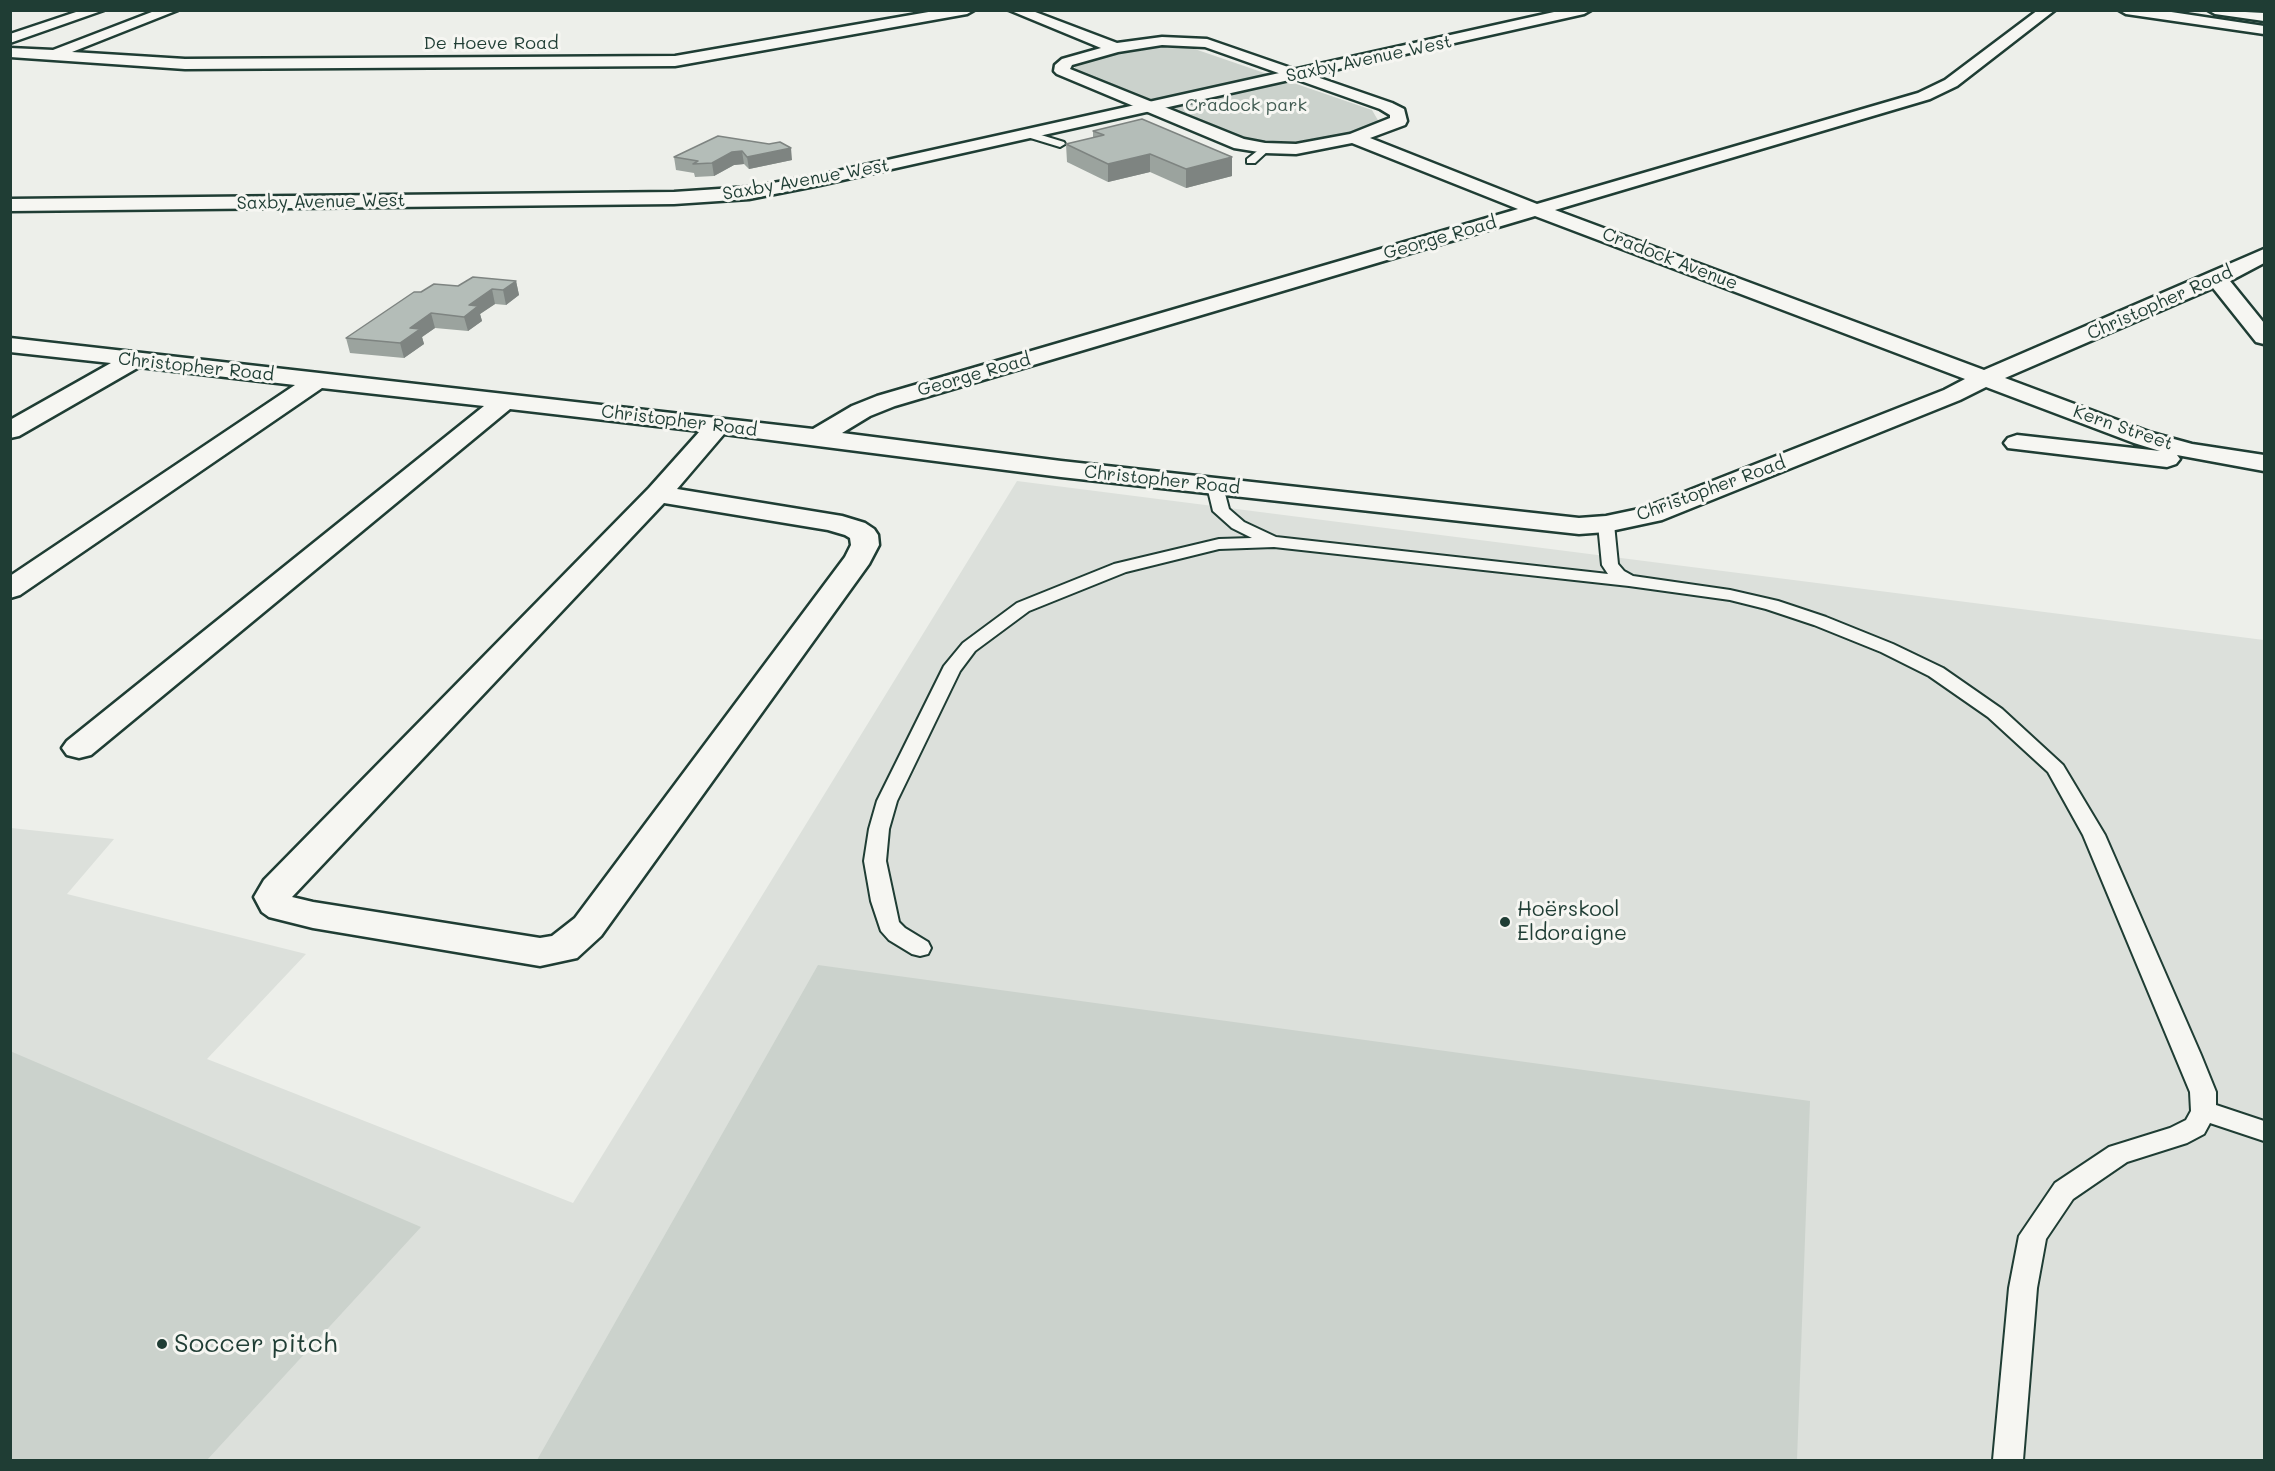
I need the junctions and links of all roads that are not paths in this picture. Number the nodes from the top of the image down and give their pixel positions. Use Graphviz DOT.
graph roads {
  1 [pos="97,10"];
  2 [pos="171,10"];
  3 [pos="967,10"];
  4 [pos="1016,10"];
  5 [pos="1584,10"];
  6 [pos="2048,10"];
  7 [pos="2126,10"];
  8 [pos="2216,10"];
  9 [pos="2265,17"];
  10 [pos="2265,30"];
  11 [pos="10,39"];
  12 [pos="1116,48"];
  13 [pos="10,52"];
  14 [pos="51,54"];
  15 [pos="10,69"];
  16 [pos="1299,74"];
  17 [pos="1146,107"];
  18 [pos="1028,134"];
  19 [pos="1354,138"];
  20 [pos="1060,144"];
  21 [pos="1265,148"];
  22 [pos="1251,161"];
  23 [pos="10,205"];
  24 [pos="1536,210"];
  25 [pos="2265,255"];
  26 [pos="2217,279"];
  27 [pos="2265,337"];
  28 [pos="10,345"];
  29 [pos="134,360"];
  30 [pos="1986,378"];
  31 [pos="318,380"];
  32 [pos="505,401"];
  33 [pos="718,426"];
  34 [pos="10,431"];
  35 [pos="818,437"];
  36 [pos="2017,443"];
  37 [pos="2265,464"];
  38 [pos="1215,486"];
  39 [pos="658,494"];
  40 [pos="1606,524"];
  41 [pos="1274,542"];
  42 [pos="1629,581"];
  43 [pos="10,589"];
  44 [pos="79,748"];
  45 [pos="920,948"];
  46 [pos="2204,1111"];
  47 [pos="2265,1131"];
  48 [pos="2008,1461"];
  1 -- 11 [label="street"];
  2 -- 14 [label="street"];
  3 -- 14 [label="street, De Hoeve Road"];
  4 -- 12 [label="street"];
  5 -- 16 [label="street, Saxby Avenue West"];
  6 -- 24 [label="street, George Road"];
  7 -- 10 [label="street"];
  8 -- 9 [label="street"];
  12 -- 16 [label="street"];
  12 -- 17 [label="street"];
  13 -- 14 [label="street, De Hoeve Road"];
  14 -- 15 [label="street"];
  16 -- 17 [label="street, Saxby Avenue West"];
  16 -- 19 [label="street"];
  17 -- 18 [label="street, Saxby Avenue West"];
  17 -- 21 [label="street"];
  18 -- 20 [label="lane"];
  18 -- 23 [label="street, Saxby Avenue West"];
  19 -- 21 [label="street"];
  19 -- 24 [label="street, Cradock Avenue"];
  21 -- 22 [label="lane"];
  24 -- 30 [label="street, Cradock Avenue"];
  24 -- 35 [label="street, George Road"];
  25 -- 26 [label="street, Christopher Road"];
  26 -- 27 [label="street"];
  26 -- 30 [label="street, Christopher Road"];
  28 -- 29 [label="street, Christopher Road"];
  29 -- 31 [label="street, Christopher Road"];
  29 -- 34 [label="street"];
  30 -- 37 [label="street, Kern Street"];
  30 -- 40 [label="street, Christopher Road"];
  31 -- 32 [label="street, Christopher Road"];
  31 -- 43 [label="street"];
  32 -- 33 [label="street, Christopher Road"];
  32 -- 44 [label="street"];
  33 -- 35 [label="street, Christopher Road"];
  33 -- 39 [label="street"];
  35 -- 38 [label="street, Christopher Road"];
  36 -- 37 [label="street, Kern Street"];
  38 -- 40 [label="street, Christopher Road"];
  38 -- 41 [label="lane"];
  39 -- 39 [label="street"];
  40 -- 42 [label="lane"];
  41 -- 42 [label="lane"];
  41 -- 45 [label="lane"];
  42 -- 46 [label="lane"];
  46 -- 47 [label="lane"];
  46 -- 48 [label="lane"];
}
